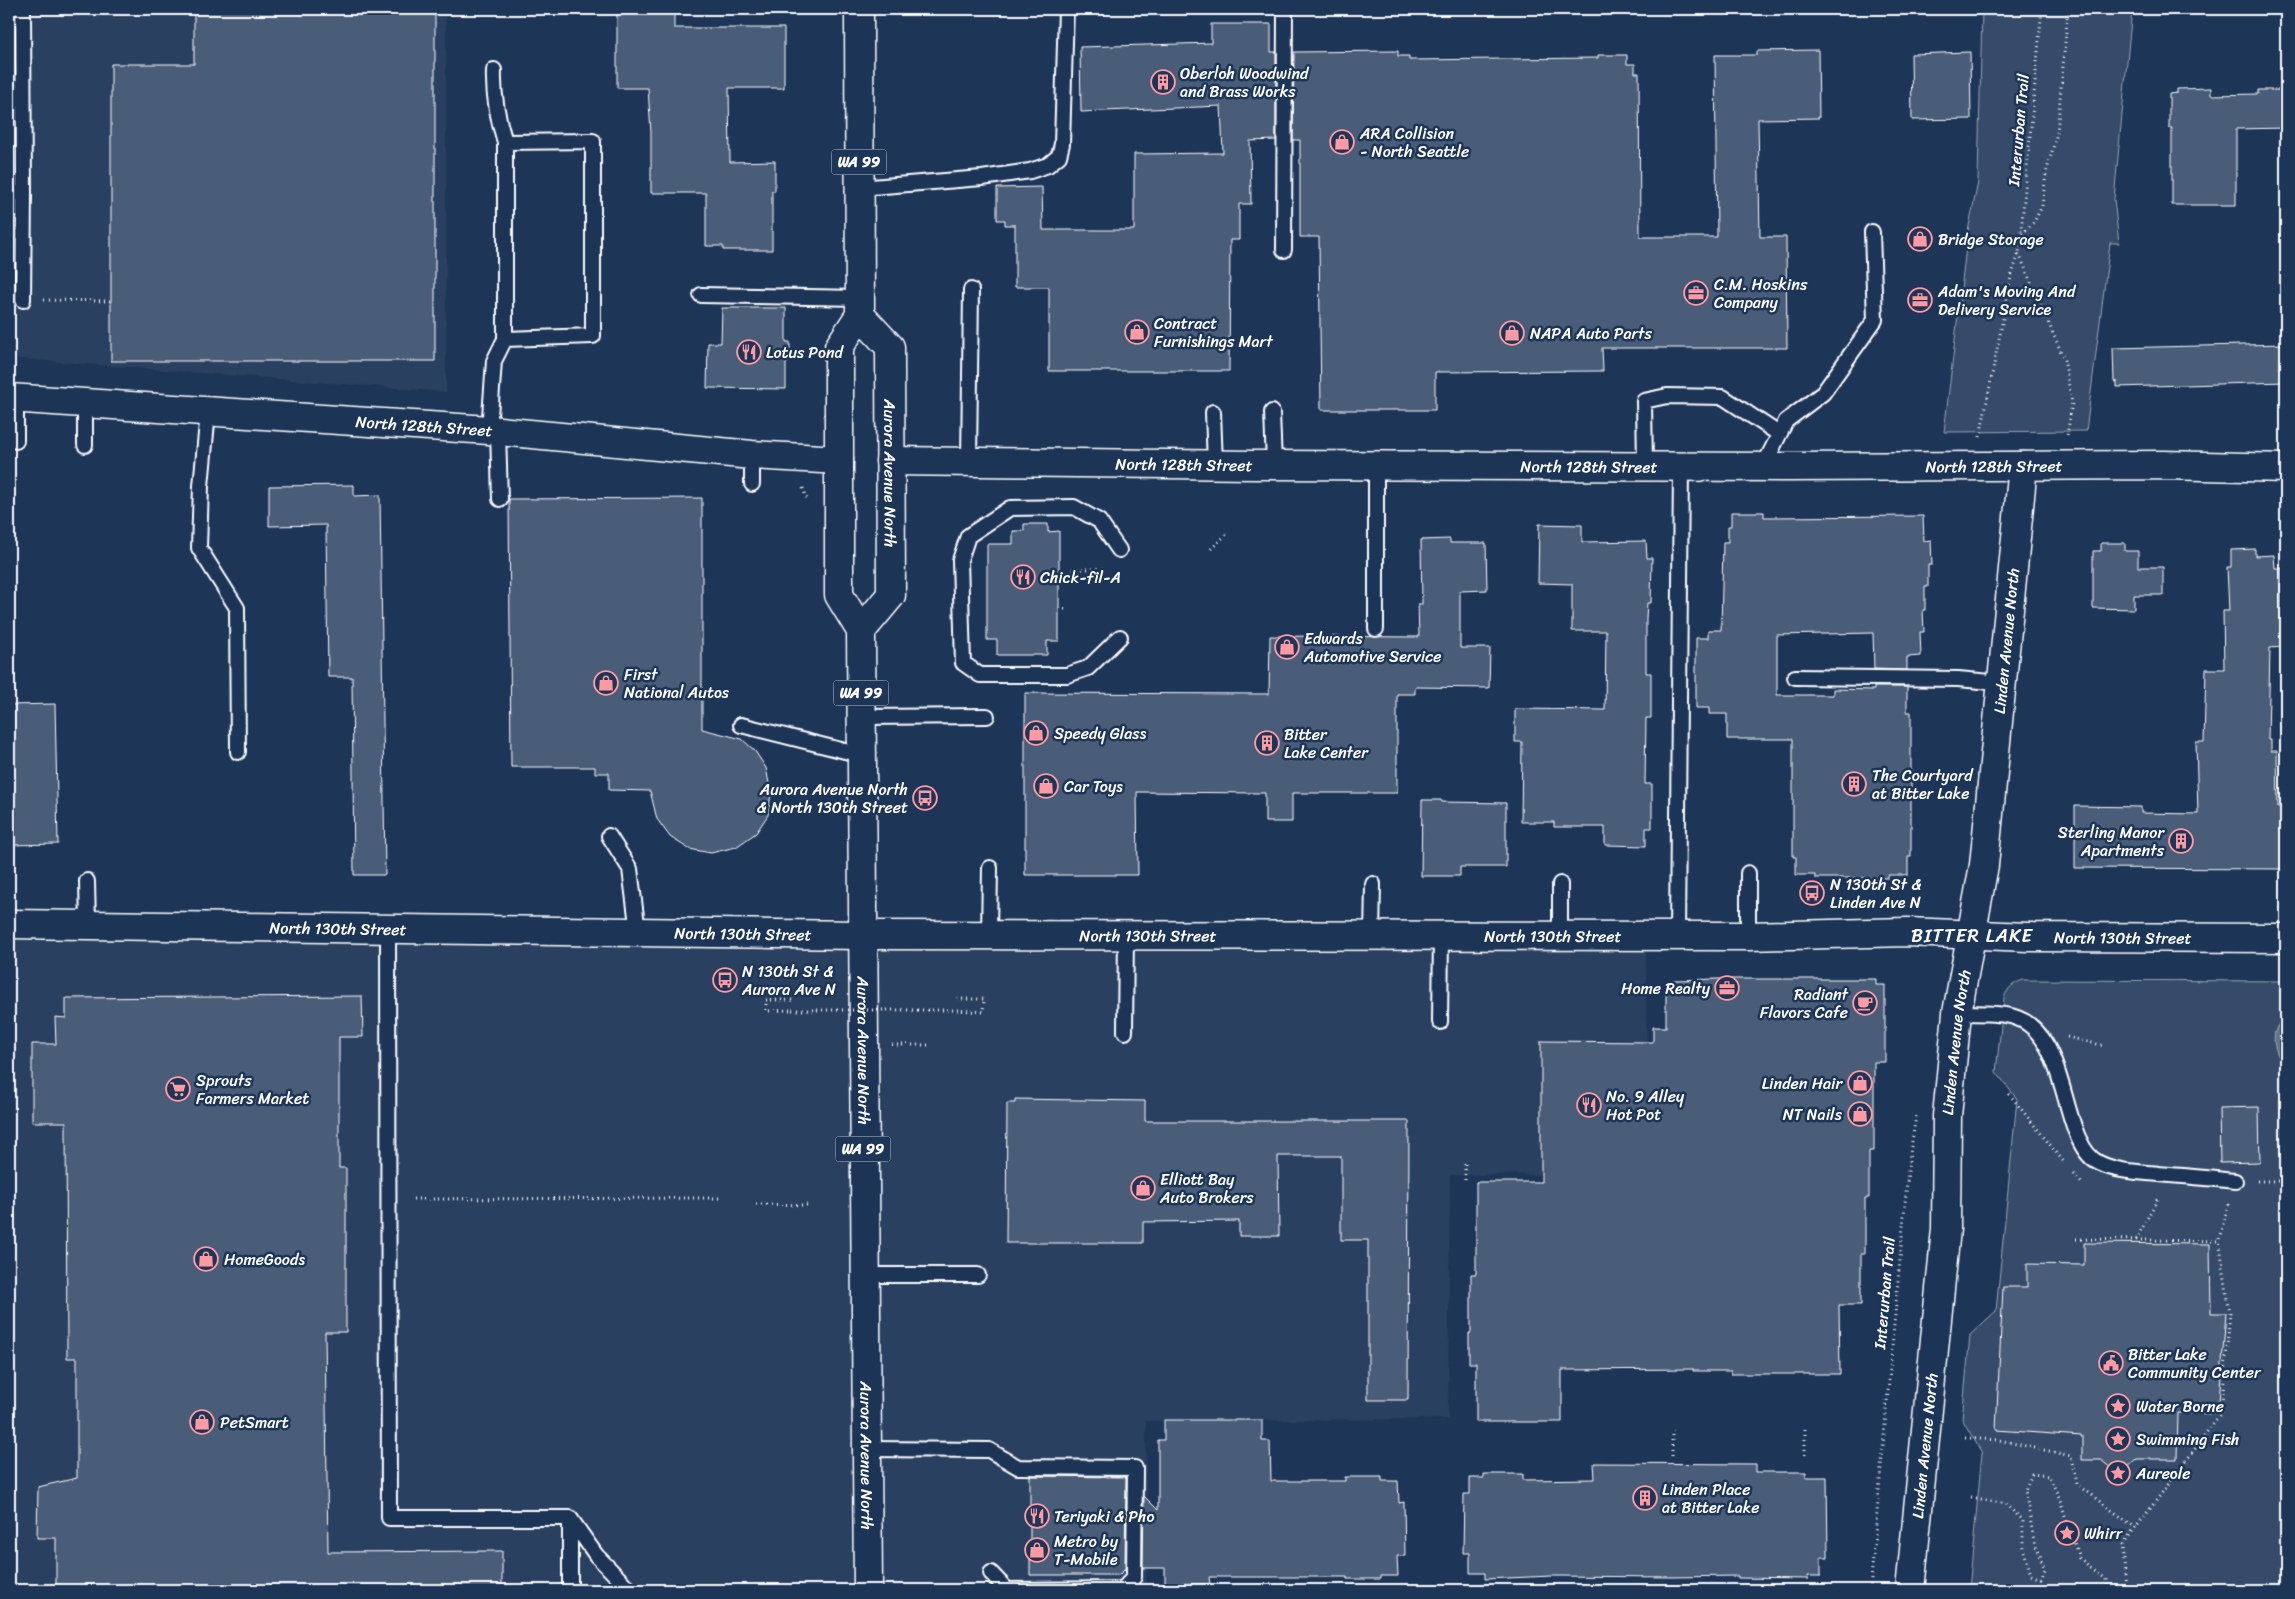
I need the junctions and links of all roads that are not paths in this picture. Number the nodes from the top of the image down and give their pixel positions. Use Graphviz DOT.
graph roads {
  1 [pos="23,9"];
  2 [pos="859,9"];
  3 [pos="1066,9"];
  4 [pos="1285,9"];
  5 [pos="494,70"];
  6 [pos="504,142"];
  7 [pos="859,188"];
  8 [pos="9,193"];
  9 [pos="24,193"];
  10 [pos="1872,232"];
  11 [pos="1284,250"];
  12 [pos="971,290"];
  13 [pos="701,295"];
  14 [pos="24,300"];
  15 [pos="860,307"];
  16 [pos="505,339"];
  17 [pos="12,398"];
  18 [pos="85,404"];
  19 [pos="208,412"];
  20 [pos="1213,412"];
  21 [pos="1272,412"];
  22 [pos="494,431"];
  23 [pos="1779,434"];
  24 [pos="16,441"];
  25 [pos="85,445"];
  26 [pos="752,455"];
  27 [pos="839,460"];
  28 [pos="890,461"];
  29 [pos="969,461"];
  30 [pos="1215,464"];
  31 [pos="1274,465"];
  32 [pos="1376,465"];
  33 [pos="1645,466"];
  34 [pos="2023,466"];
  35 [pos="1681,467"];
  36 [pos="1763,467"];
  37 [pos="2286,468"];
  38 [pos="752,484"];
  39 [pos="500,499"];
  40 [pos="1120,550"];
  41 [pos="1376,628"];
  42 [pos="861,631"];
  43 [pos="1120,637"];
  44 [pos="1795,677"];
  45 [pos="2002,683"];
  46 [pos="987,716"];
  47 [pos="861,717"];
  48 [pos="741,725"];
  49 [pos="238,752"];
  50 [pos="861,755"];
  51 [pos="609,836"];
  52 [pos="990,868"];
  53 [pos="1748,873"];
  54 [pos="87,881"];
  55 [pos="1373,884"];
  56 [pos="1560,884"];
  57 [pos="9,924"];
  58 [pos="88,925"];
  59 [pos="388,930"];
  60 [pos="638,932"];
  61 [pos="1441,934"];
  62 [pos="1972,934"];
  63 [pos="862,935"];
  64 [pos="1560,935"];
  65 [pos="989,936"];
  66 [pos="1126,936"];
  67 [pos="1372,936"];
  68 [pos="1677,936"];
  69 [pos="1748,936"];
  70 [pos="2286,938"];
  71 [pos="1957,1013"];
  72 [pos="1440,1022"];
  73 [pos="1125,1032"];
  74 [pos="2235,1181"];
  75 [pos="978,1274"];
  76 [pos="865,1275"];
  77 [pos="867,1448"];
  78 [pos="570,1518"];
  79 [pos="991,1573"];
  80 [pos="570,1590"];
  81 [pos="630,1590"];
  82 [pos="868,1590"];
  83 [pos="1910,1590"];
  1 -- 9 [label="lane"];
  2 -- 7 [label="main road, WA 99"];
  3 -- 7 [label="lane"];
  4 -- 11 [label="lane"];
  5 -- 6 [label="lane"];
  6 -- 16 [label="lane"];
  6 -- 16 [label="lane"];
  7 -- 15 [label="main road, WA 99"];
  8 -- 9 [label="lane"];
  9 -- 14 [label="lane"];
  10 -- 23 [label="lane"];
  12 -- 29 [label="lane"];
  13 -- 15 [label="lane"];
  15 -- 27 [label="main road"];
  15 -- 28 [label="main road, Aurora Avenue North"];
  16 -- 22 [label="lane"];
  17 -- 18 [label="main road, North 128th Street"];
  17 -- 24 [label="lane"];
  18 -- 19 [label="main road, North 128th Street"];
  18 -- 25 [label="lane"];
  19 -- 22 [label="main road, North 128th Street"];
  19 -- 49 [label="lane"];
  20 -- 30 [label="lane"];
  21 -- 31 [label="lane"];
  22 -- 26 [label="main road, North 128th Street"];
  22 -- 39 [label="lane"];
  23 -- 33 [label="lane"];
  23 -- 36 [label="lane"];
  26 -- 27 [label="main road, North 128th Street"];
  26 -- 38 [label="lane"];
  27 -- 42 [label="main road"];
  28 -- 29 [label="main road, North 128th Street"];
  28 -- 42 [label="main road, Aurora Avenue North"];
  29 -- 30 [label="main road, North 128th Street"];
  30 -- 31 [label="main road, North 128th Street"];
  31 -- 32 [label="main road, North 128th Street"];
  32 -- 33 [label="main road, North 128th Street"];
  32 -- 41 [label="lane"];
  33 -- 35 [label="main road, North 128th Street"];
  34 -- 36 [label="main road, North 128th Street"];
  34 -- 37 [label="main road, North 128th Street"];
  34 -- 45 [label="main road, Linden Avenue North"];
  35 -- 36 [label="main road, North 128th Street"];
  35 -- 68 [label="lane"];
  40 -- 43 [label="lane"];
  42 -- 47 [label="main road, Aurora Avenue North / WA 99"];
  44 -- 45 [label="lane"];
  45 -- 62 [label="main road, Linden Avenue North"];
  46 -- 47 [label="lane"];
  47 -- 50 [label="main road, Aurora Avenue North / WA 99"];
  48 -- 50 [label="lane"];
  50 -- 63 [label="main road, Aurora Avenue North / WA 99"];
  51 -- 60 [label="lane"];
  52 -- 65 [label="lane"];
  53 -- 69 [label="lane"];
  54 -- 58 [label="lane"];
  55 -- 67 [label="lane"];
  56 -- 64 [label="lane"];
  57 -- 58 [label="main road, North 130th Street"];
  58 -- 59 [label="main road, North 130th Street"];
  59 -- 60 [label="main road, North 130th Street"];
  59 -- 78 [label="lane"];
  60 -- 63 [label="main road, North 130th Street"];
  61 -- 64 [label="main road, North 130th Street"];
  61 -- 67 [label="main road, North 130th Street"];
  61 -- 72 [label="lane"];
  62 -- 69 [label="main road, North 130th Street"];
  62 -- 70 [label="main road, North 130th Street"];
  62 -- 71 [label="main road, Linden Avenue North"];
  63 -- 65 [label="main road, North 130th Street"];
  63 -- 76 [label="main road, Aurora Avenue North / WA 99"];
  64 -- 68 [label="main road, North 130th Street"];
  65 -- 66 [label="main road, North 130th Street"];
  66 -- 67 [label="main road, North 130th Street"];
  66 -- 73 [label="lane"];
  68 -- 69 [label="main road, North 130th Street"];
  71 -- 74 [label="lane"];
  71 -- 83 [label="main road, Linden Avenue North"];
  75 -- 76 [label="lane"];
  76 -- 77 [label="main road, Aurora Avenue North / WA 99"];
  77 -- 79 [label="lane"];
  77 -- 82 [label="main road, Aurora Avenue North / WA 99"];
  78 -- 80 [label="lane"];
  78 -- 81 [label="lane"];
}
